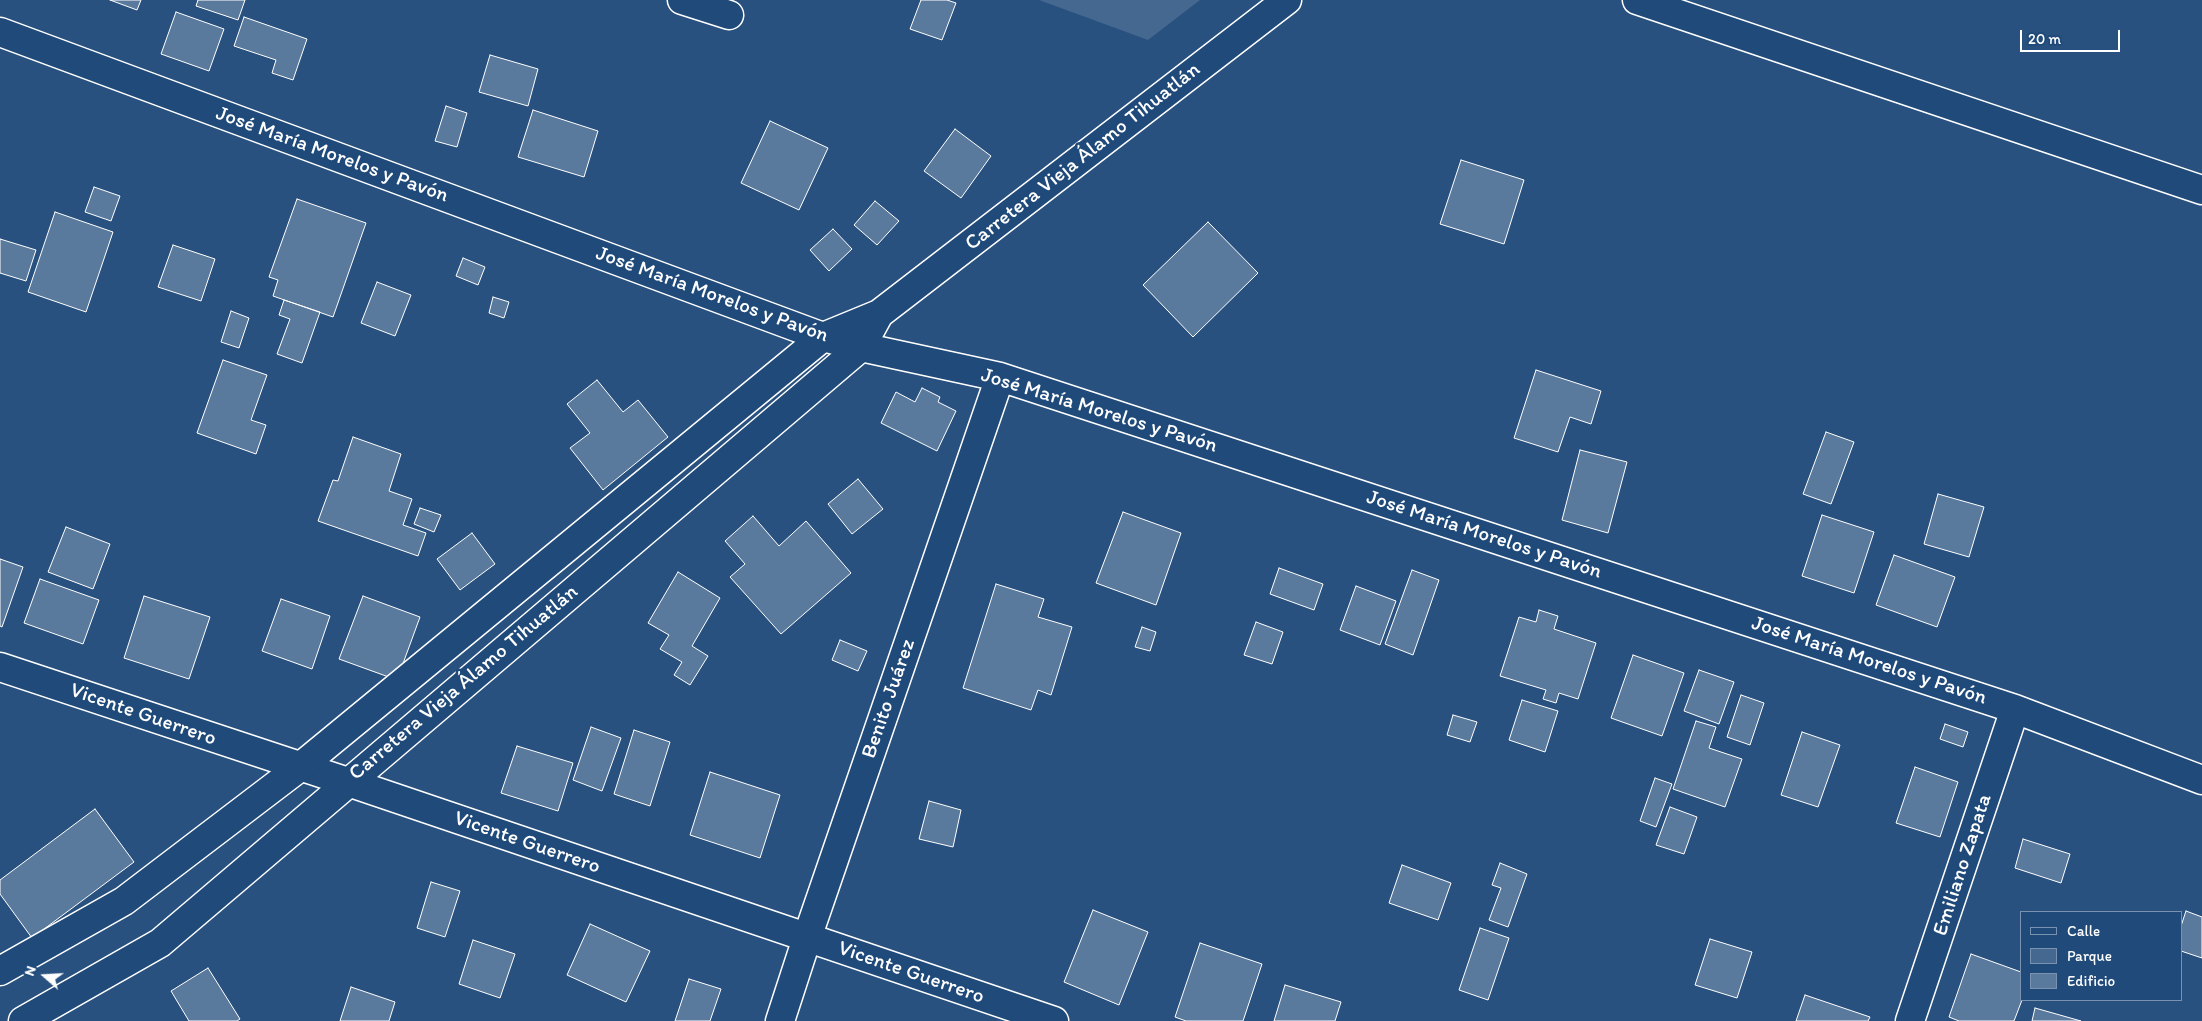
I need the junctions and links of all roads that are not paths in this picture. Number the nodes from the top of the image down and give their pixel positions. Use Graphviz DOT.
graph roads {
  1 [pos="682,0"];
  2 [pos="1288,0"];
  3 [pos="1637,0"];
  4 [pos="730,15"];
  5 [pos="0,32"];
  6 [pos="2202,190"];
  7 [pos="879,314"];
  8 [pos="823,337"];
  9 [pos="861,347"];
  10 [pos="1000,377"];
  11 [pos="0,667"];
  12 [pos="2015,708"];
  13 [pos="300,767"];
  14 [pos="2202,780"];
  15 [pos="348,782"];
  16 [pos="806,938"];
  17 [pos="0,971"];
  18 [pos="23,1021"];
  19 [pos="780,1021"];
  20 [pos="1054,1021"];
  21 [pos="1910,1021"];
  1 -- 4 [label="street"];
  2 -- 7 [label="street, Carretera Vieja Álamo Tihuatlán"];
  3 -- 6 [label="street"];
  5 -- 8 [label="street, José María Morelos y Pavón"];
  7 -- 8 [label="street, Carretera Vieja Álamo Tihuatlán"];
  7 -- 9 [label="street, Carretera Vieja Álamo Tihuatlán"];
  8 -- 9 [label="street, José María Morelos y Pavón"];
  8 -- 13 [label="street, Carretera Vieja Álamo Tihuatlán"];
  9 -- 10 [label="street, José María Morelos y Pavón"];
  9 -- 15 [label="street, Carretera Vieja Álamo Tihuatlán"];
  10 -- 12 [label="street, José María Morelos y Pavón"];
  10 -- 16 [label="street, Benito Juárez"];
  11 -- 13 [label="street, Vicente Guerrero"];
  12 -- 14 [label="street, José María Morelos y Pavón"];
  12 -- 21 [label="street, Emiliano Zapata"];
  13 -- 15 [label="street, Vicente Guerrero"];
  13 -- 17 [label="street, Carretera Vieja Álamo Tihuatlán"];
  15 -- 16 [label="street, Vicente Guerrero"];
  15 -- 18 [label="street, Carretera Vieja Álamo Tihuatlán"];
  16 -- 19 [label="street, Benito Juárez"];
  16 -- 20 [label="street, Vicente Guerrero"];
}
